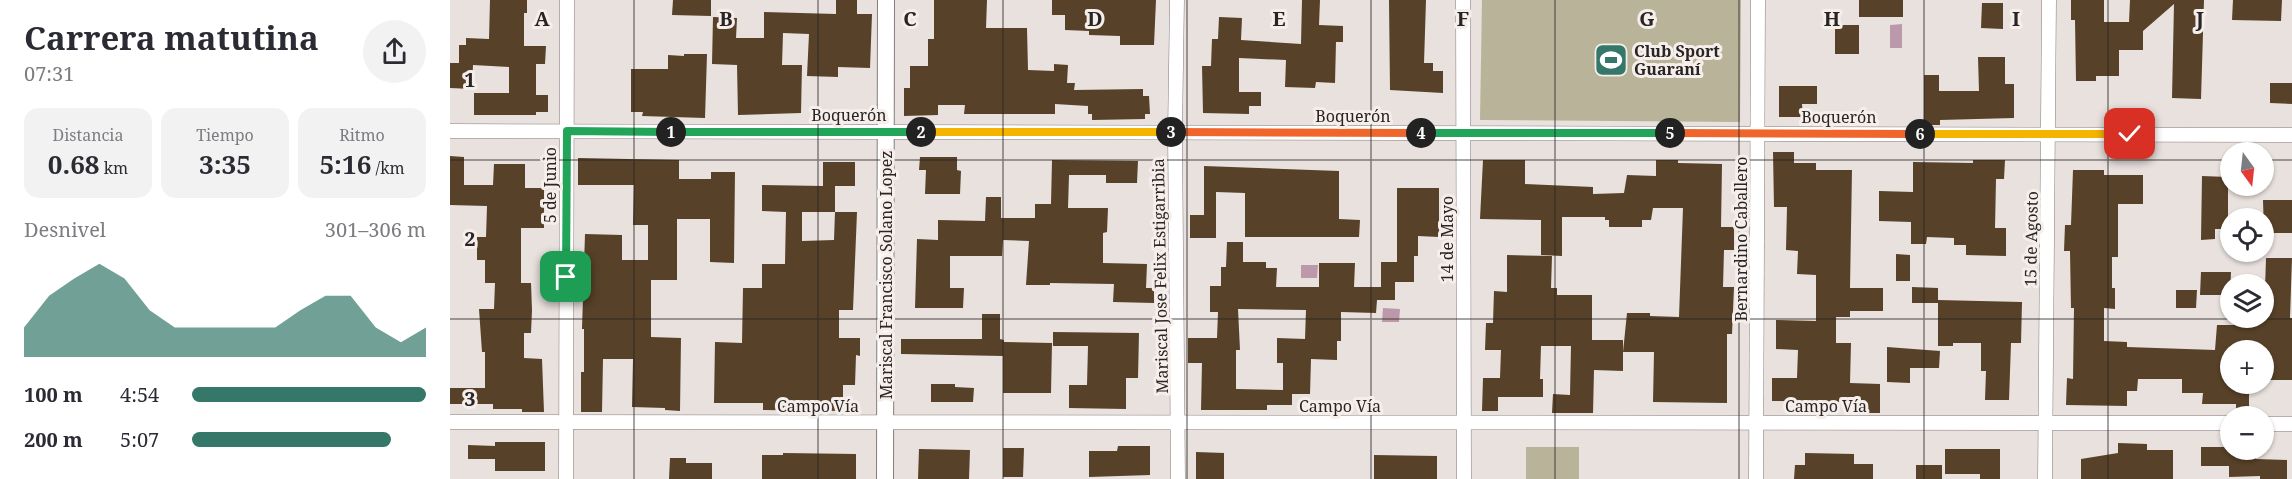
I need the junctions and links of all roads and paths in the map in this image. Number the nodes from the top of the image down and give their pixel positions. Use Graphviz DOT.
graph roads {
  1 [pos="567,0"];
  2 [pos="886,0"];
  3 [pos="1177,0"];
  4 [pos="1464,0"];
  5 [pos="1758,0"];
  6 [pos="2049,0"];
  7 [pos="450,131"];
  8 [pos="567,131"];
  9 [pos="886,132"];
  10 [pos="1175,132"];
  11 [pos="1464,133"];
  12 [pos="1758,133"];
  13 [pos="2049,134"];
  14 [pos="2292,135"];
  15 [pos="450,422"];
  16 [pos="566,422"];
  17 [pos="885,423"];
  18 [pos="1179,423"];
  19 [pos="1464,423"];
  20 [pos="1756,423"];
  21 [pos="2046,423"];
  22 [pos="2220,423"];
  23 [pos="2274,423"];
  24 [pos="2292,424"];
  25 [pos="566,479"];
  26 [pos="885,479"];
  27 [pos="1178,479"];
  28 [pos="1464,479"];
  29 [pos="1756,479"];
  30 [pos="2045,479"];
  1 -- 8 [label="street, 5 de Junio"];
  2 -- 9 [label="street, Mariscal Francisco Solano Lopez"];
  3 -- 10 [label="street, Mariscal Jose Felix Estigarribia"];
  4 -- 11 [label="street, 14 de Mayo"];
  5 -- 12 [label="street, Bernardino Caballero"];
  6 -- 13 [label="street, 15 de Agosto"];
  7 -- 8 [label="street, Boquerón"];
  8 -- 9 [label="street, Boquerón"];
  8 -- 16 [label="street, 5 de Junio"];
  9 -- 10 [label="street, Boquerón"];
  9 -- 17 [label="street, Mariscal Francisco Solano Lopez"];
  10 -- 11 [label="street, Boquerón"];
  10 -- 18 [label="street, Mariscal Jose Felix Estigarribia"];
  11 -- 12 [label="street, Boquerón"];
  11 -- 19 [label="street, 14 de Mayo"];
  12 -- 13 [label="street, Boquerón"];
  12 -- 20 [label="street, Bernardino Caballero"];
  13 -- 14 [label="street, Boquerón"];
  13 -- 21 [label="street, 15 de Agosto"];
  15 -- 16 [label="street, Campo Vía"];
  16 -- 17 [label="street, Campo Vía"];
  16 -- 25 [label="street, 5 de Junio"];
  17 -- 18 [label="street, Campo Vía"];
  17 -- 26 [label="street, Mariscal Francisco Solano Lopez"];
  18 -- 19 [label="street, Campo Vía"];
  18 -- 27 [label="street, Mariscal Jose Felix Estigarribia"];
  19 -- 20 [label="street, Campo Vía"];
  19 -- 28 [label="street, 14 de Mayo"];
  20 -- 21 [label="street, Campo Vía"];
  20 -- 29 [label="street, Bernardino Caballero"];
  21 -- 22 [label="street, Campo Vía"];
  21 -- 30 [label="street, 15 de Agosto"];
  23 -- 24 [label="street"];
}
